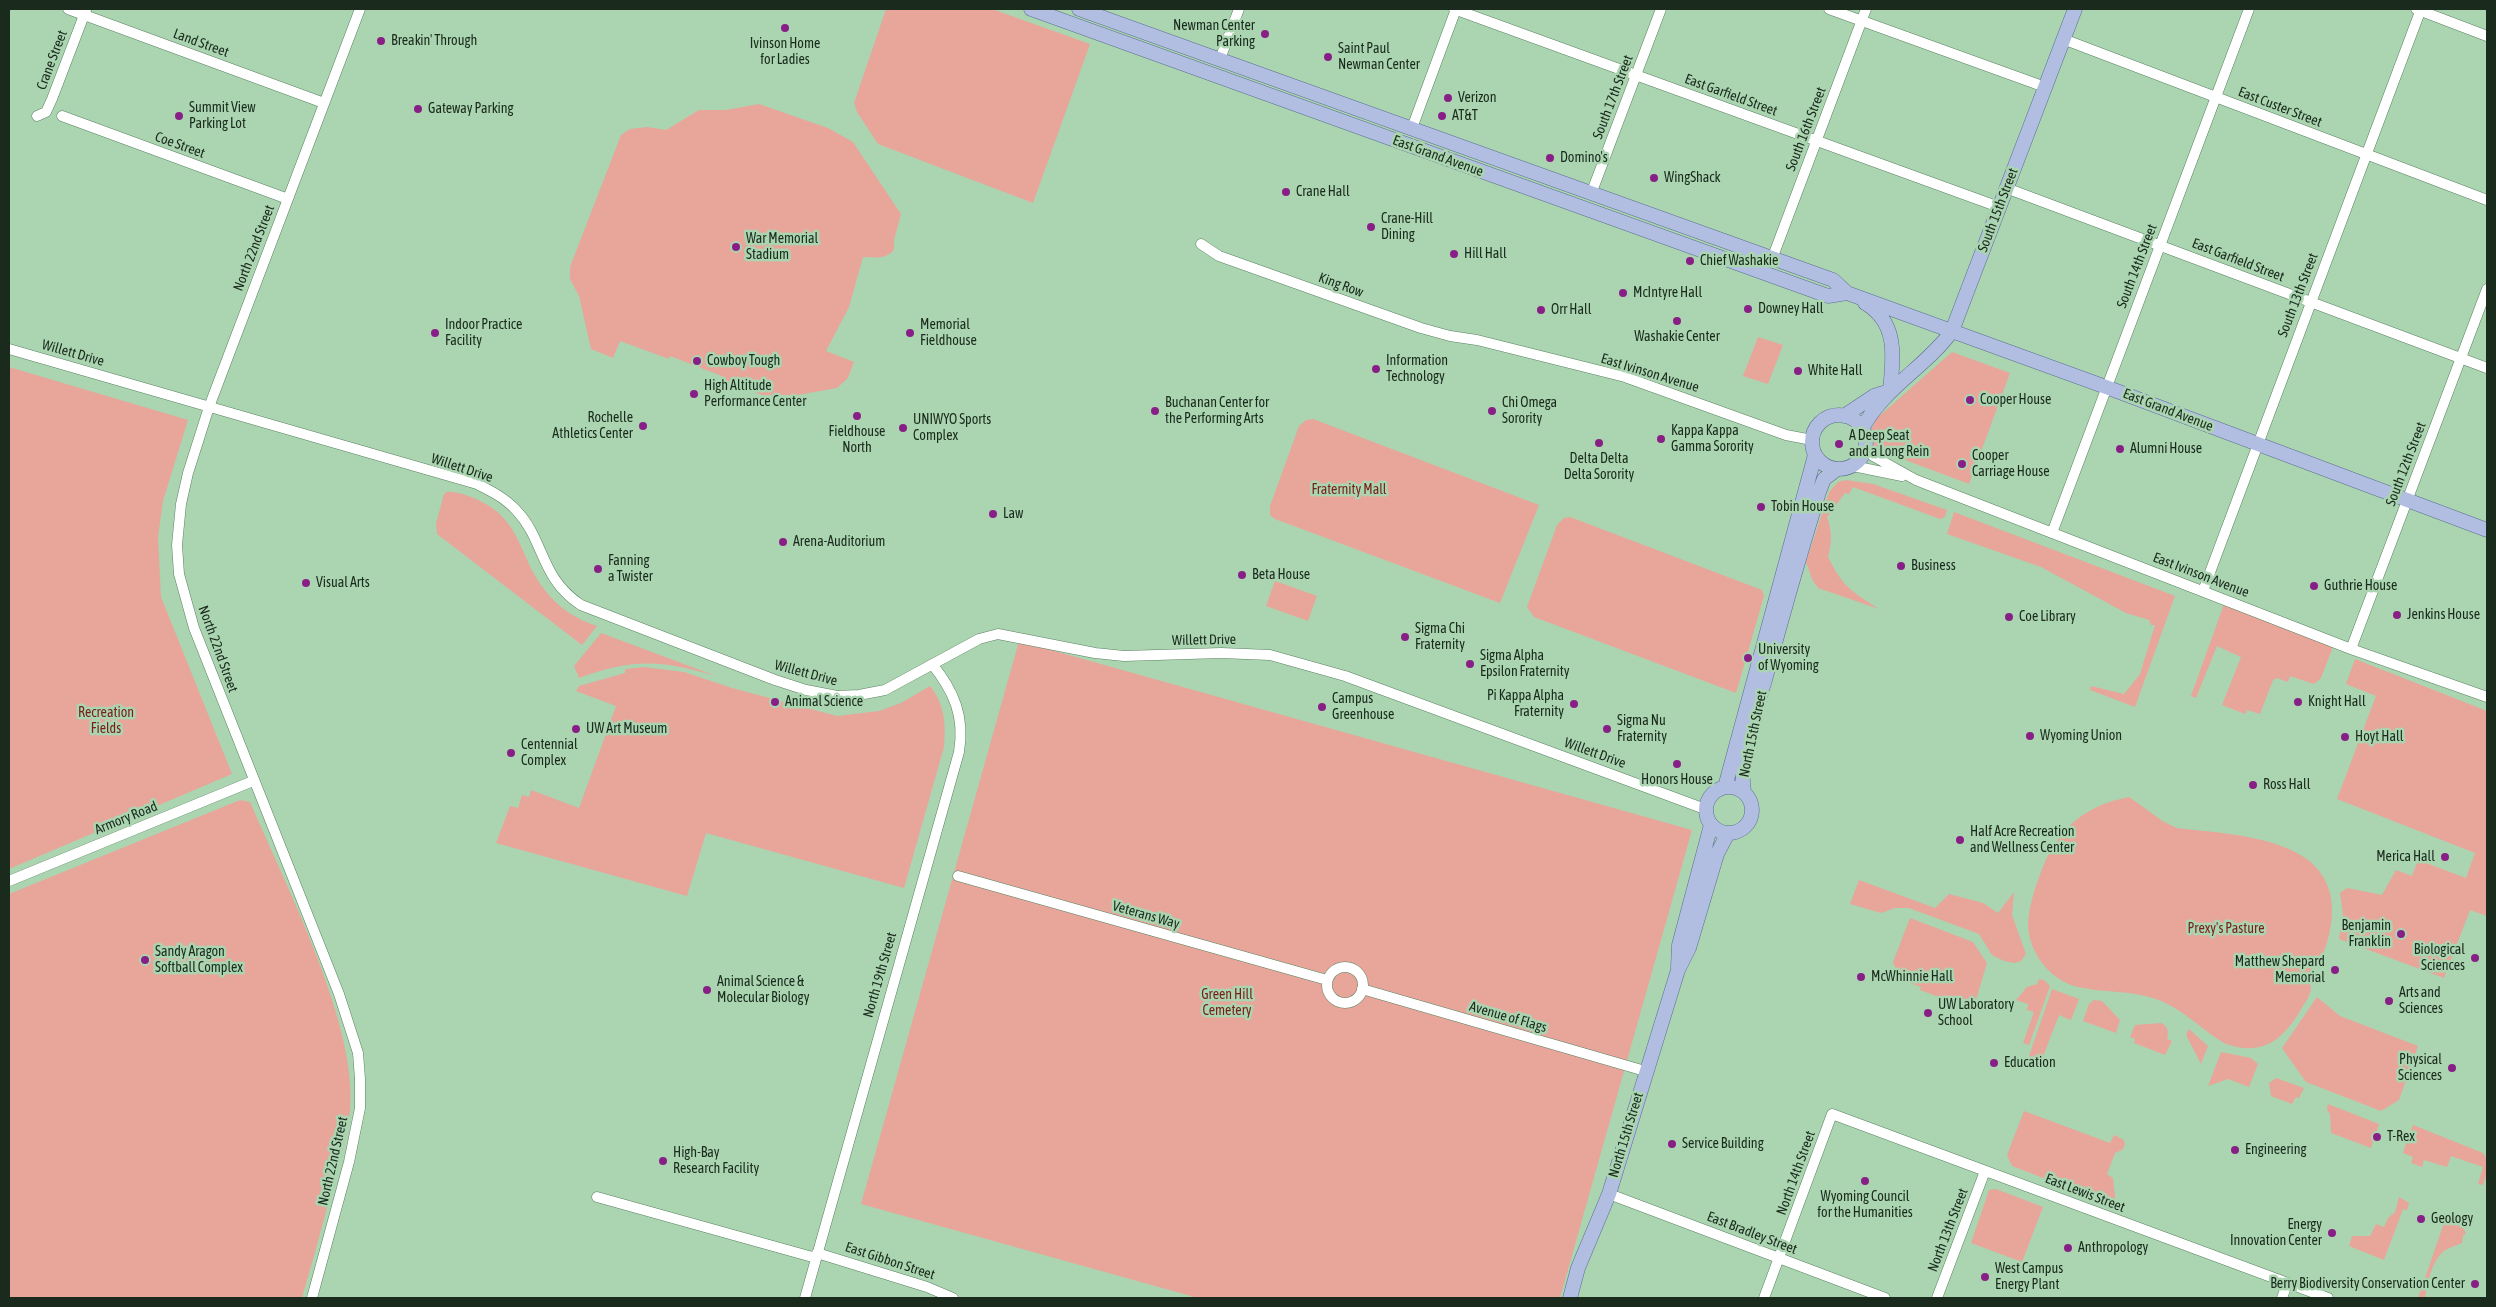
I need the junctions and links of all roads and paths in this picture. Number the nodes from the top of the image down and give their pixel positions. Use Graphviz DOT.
graph roads {
  1 [pos="68,9"];
  2 [pos="1031,9"];
  3 [pos="1079,9"];
  4 [pos="1238,9"];
  5 [pos="1455,9"];
  6 [pos="1661,9"];
  7 [pos="1829,9"];
  8 [pos="1866,9"];
  9 [pos="2075,9"];
  10 [pos="2249,9"];
  11 [pos="2418,9"];
  12 [pos="357,10"];
  13 [pos="85,12"];
  14 [pos="1862,20"];
  15 [pos="2487,36"];
  16 [pos="2063,40"];
  17 [pos="1220,59"];
  18 [pos="1636,75"];
  19 [pos="2045,87"];
  20 [pos="2216,97"];
  21 [pos="324,103"];
  22 [pos="37,116"];
  23 [pos="62,116"];
  24 [pos="1412,128"];
  25 [pos="1816,140"];
  26 [pos="2366,154"];
  27 [pos="2006,188"];
  28 [pos="1591,194"];
  29 [pos="288,199"];
  30 [pos="2487,200"];
  31 [pos="1999,207"];
  32 [pos="1201,244"];
  33 [pos="2160,245"];
  34 [pos="1772,259"];
  35 [pos="2487,289"];
  36 [pos="1847,293"];
  37 [pos="2310,302"];
  38 [pos="1952,331"];
  39 [pos="1477,340"];
  40 [pos="9,350"];
  41 [pos="2461,358"];
  42 [pos="2487,368"];
  43 [pos="2106,387"];
  44 [pos="1890,391"];
  45 [pos="209,407"];
  46 [pos="1844,416"];
  47 [pos="1862,428"];
  48 [pos="1812,440"];
  49 [pos="2256,443"];
  50 [pos="1866,448"];
  51 [pos="1815,455"];
  52 [pos="1853,466"];
  53 [pos="1836,470"];
  54 [pos="1906,476"];
  55 [pos="2408,500"];
  56 [pos="2487,530"];
  57 [pos="2052,533"];
  58 [pos="1784,588"];
  59 [pos="2202,591"];
  60 [pos="2352,649"];
  61 [pos="932,664"];
  62 [pos="2487,697"];
  63 [pos="254,781"];
  64 [pos="1725,787"];
  65 [pos="1744,792"];
  66 [pos="1705,809"];
  67 [pos="1710,825"];
  68 [pos="1728,833"];
  69 [pos="958,876"];
  70 [pos="9,881"];
  71 [pos="1678,970"];
  72 [pos="1327,980"];
  73 [pos="1362,989"];
  74 [pos="1645,1071"];
  75 [pos="1832,1114"];
  76 [pos="1985,1171"];
  77 [pos="1608,1194"];
  78 [pos="597,1197"];
  79 [pos="817,1255"];
  80 [pos="1779,1258"];
  81 [pos="2287,1284"];
  82 [pos="312,1298"];
  83 [pos="805,1298"];
  84 [pos="953,1298"];
  85 [pos="1570,1298"];
  86 [pos="1764,1298"];
  87 [pos="1885,1298"];
  88 [pos="1937,1298"];
  89 [pos="2282,1298"];
  90 [pos="2328,1298"];
  1 -- 13 [label="street, Land Street"];
  2 -- 36 [label="main road, East Grand Avenue"];
  3 -- 17 [label="main road, East Grand Avenue"];
  4 -- 17 [label="street"];
  5 -- 18 [label="street, East Garfield Street"];
  5 -- 24 [label="street"];
  6 -- 18 [label="street, South 17th Street"];
  7 -- 14 [label="street"];
  8 -- 14 [label="street, South 16th Street"];
  9 -- 16 [label="main road, South 15th Street"];
  10 -- 20 [label="street, South 14th Street"];
  11 -- 15 [label="street"];
  11 -- 26 [label="street, South 13th Street"];
  12 -- 21 [label="street, North 22nd Street"];
  13 -- 21 [label="street, Land Street"];
  13 -- 22 [label="street, Crane Street"];
  14 -- 19 [label="street"];
  14 -- 25 [label="street, South 16th Street"];
  16 -- 19 [label="main road, South 15th Street"];
  16 -- 20 [label="street, East Custer Street"];
  17 -- 24 [label="main road, East Grand Avenue"];
  18 -- 25 [label="street, East Garfield Street"];
  18 -- 28 [label="street, South 17th Street"];
  19 -- 27 [label="main road, South 15th Street"];
  20 -- 26 [label="street, East Custer Street"];
  20 -- 33 [label="street, South 14th Street"];
  21 -- 29 [label="street, North 22nd Street"];
  23 -- 29 [label="street, Coe Street"];
  24 -- 28 [label="main road, East Grand Avenue"];
  25 -- 31 [label="street, East Garfield Street"];
  25 -- 34 [label="street, South 16th Street"];
  26 -- 30 [label="street, East Custer Street"];
  26 -- 37 [label="street, South 13th Street"];
  27 -- 31 [label="main road, South 15th Street"];
  27 -- 33 [label="street, East Garfield Street"];
  28 -- 34 [label="main road, East Grand Avenue"];
  29 -- 45 [label="street, North 22nd Street"];
  31 -- 38 [label="main road, South 15th Street"];
  32 -- 39 [label="street, King Row"];
  33 -- 37 [label="street, East Garfield Street"];
  33 -- 43 [label="street, South 14th Street"];
  34 -- 36 [label="main road, East Grand Avenue"];
  35 -- 41 [label="street, South 12th Street"];
  36 -- 38 [label="main road, East Grand Avenue"];
  36 -- 44 [label="main road"];
  37 -- 41 [label="street, East Garfield Street"];
  37 -- 49 [label="street, South 13th Street"];
  38 -- 43 [label="main road, East Grand Avenue"];
  38 -- 44 [label="main road, South 15th Street"];
  39 -- 48 [label="street, East Ivinson Avenue"];
  40 -- 45 [label="street, Willett Drive"];
  41 -- 42 [label="street, East Garfield Street"];
  41 -- 55 [label="street, South 12th Street"];
  43 -- 49 [label="main road, East Grand Avenue"];
  43 -- 57 [label="street, South 14th Street"];
  44 -- 46 [label="main road, South 15th Street"];
  44 -- 47 [label="main road, South 15th Street"];
  45 -- 61 [label="street, Willett Drive"];
  45 -- 63 [label="street, North 22nd Street"];
  46 -- 47 [label="main road"];
  46 -- 48 [label="main road, South 15th Street"];
  47 -- 50 [label="main road"];
  48 -- 51 [label="main road"];
  49 -- 55 [label="main road, East Grand Avenue"];
  49 -- 59 [label="street, South 13th Street"];
  50 -- 52 [label="main road"];
  50 -- 54 [label="street, East Ivinson Avenue"];
  51 -- 53 [label="main road"];
  51 -- 58 [label="main road"];
  52 -- 53 [label="main road"];
  52 -- 54 [label="street, East Ivinson Avenue"];
  53 -- 58 [label="main road"];
  54 -- 57 [label="street, East Ivinson Avenue"];
  55 -- 56 [label="main road, East Grand Avenue"];
  55 -- 60 [label="street, South 12th Street"];
  57 -- 59 [label="street, East Ivinson Avenue"];
  58 -- 64 [label="main road, North 15th Street"];
  58 -- 65 [label="main road, North 15th Street"];
  59 -- 60 [label="street, East Ivinson Avenue"];
  60 -- 62 [label="street, East Ivinson Avenue"];
  61 -- 66 [label="street, Willett Drive"];
  61 -- 79 [label="street, North 19th Street"];
  63 -- 70 [label="street, Armory Road"];
  63 -- 82 [label="street, North 22nd Street"];
  64 -- 65 [label="main road, North 15th Street"];
  64 -- 66 [label="main road, North 15th Street"];
  65 -- 68 [label="main road, North 15th Street"];
  66 -- 67 [label="main road"];
  67 -- 68 [label="main road"];
  67 -- 71 [label="main road, North 15th Street"];
  68 -- 71 [label="main road, North 15th Street"];
  69 -- 72 [label="street, Veterans Way"];
  71 -- 74 [label="main road, North 15th Street"];
  72 -- 73 [label="street"];
  72 -- 73 [label="street"];
  73 -- 74 [label="street, Avenue of Flags"];
  74 -- 77 [label="main road, North 15th Street"];
  75 -- 76 [label="street, East Lewis Street"];
  75 -- 80 [label="street, North 14th Street"];
  76 -- 81 [label="street, East Lewis Street"];
  76 -- 88 [label="street, North 13th Street"];
  77 -- 80 [label="street, East Bradley Street"];
  77 -- 85 [label="main road, North 15th Street"];
  78 -- 79 [label="street, East Gibbon Street"];
  79 -- 83 [label="street, North 19th Street"];
  79 -- 84 [label="street, East Gibbon Street"];
  80 -- 86 [label="street, North 14th Street"];
  80 -- 87 [label="street, East Bradley Street"];
  81 -- 89 [label="street"];
  81 -- 90 [label="street, East Lewis Street"];
}
